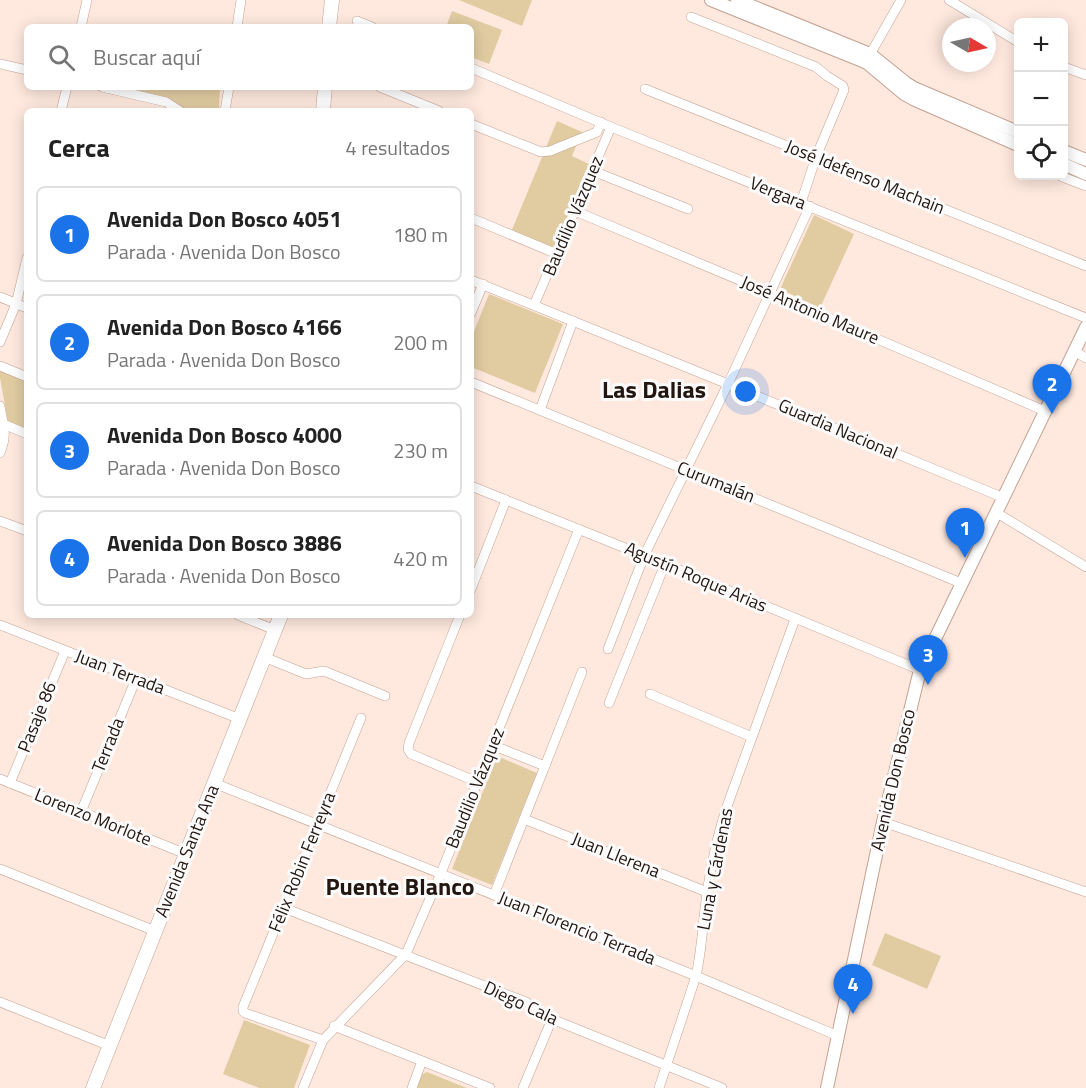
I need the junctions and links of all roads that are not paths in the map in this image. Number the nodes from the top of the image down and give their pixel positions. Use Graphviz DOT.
graph roads {
  1 [pos="87,0"];
  2 [pos="241,0"];
  3 [pos="332,0"];
  4 [pos="711,0"];
  5 [pos="736,0"];
  6 [pos="902,0"];
  7 [pos="949,0"];
  8 [pos="691,17"];
  9 [pos="357,21"];
  10 [pos="82,24"];
  11 [pos="237,24"];
  12 [pos="329,24"];
  13 [pos="364,24"];
  14 [pos="1014,40"];
  15 [pos="868,59"];
  16 [pos="0,64"];
  17 [pos="1068,68"];
  18 [pos="24,69"];
  19 [pos="474,69"];
  20 [pos="1086,75"];
  21 [pos="645,89"];
  22 [pos="66,90"];
  23 [pos="115,90"];
  24 [pos="228,90"];
  25 [pos="325,90"];
  26 [pos="387,90"];
  27 [pos="62,108"];
  28 [pos="175,108"];
  29 [pos="226,108"];
  30 [pos="323,108"];
  31 [pos="432,108"];
  32 [pos="601,122"];
  33 [pos="474,125"];
  34 [pos="611,127"];
  35 [pos="1014,130"];
  36 [pos="1014,143"];
  37 [pos="1068,153"];
  38 [pos="816,157"];
  39 [pos="1086,160"];
  40 [pos="1068,166"];
  41 [pos="593,171"];
  42 [pos="1086,174"];
  43 [pos="1068,179"];
  44 [pos="1086,186"];
  45 [pos="806,204"];
  46 [pos="688,209"];
  47 [pos="575,211"];
  48 [pos="474,219"];
  49 [pos="557,254"];
  50 [pos="1086,266"];
  51 [pos="24,271"];
  52 [pos="474,280"];
  53 [pos="483,284"];
  54 [pos="770,293"];
  55 [pos="24,295"];
  56 [pos="0,297"];
  57 [pos="16,304"];
  58 [pos="534,305"];
  59 [pos="474,306"];
  60 [pos="24,307"];
  61 [pos="1086,318"];
  62 [pos="573,321"];
  63 [pos="1086,327"];
  64 [pos="0,342"];
  65 [pos="1074,351"];
  66 [pos="1086,358"];
  67 [pos="0,366"];
  68 [pos="24,376"];
  69 [pos="474,382"];
  70 [pos="728,384"];
  71 [pos="0,405"];
  72 [pos="540,410"];
  73 [pos="1045,411"];
  74 [pos="2,424"];
  75 [pos="24,433"];
  76 [pos="0,453"];
  77 [pos="686,470"];
  78 [pos="474,487"];
  79 [pos="1004,498"];
  80 [pos="506,500"];
  81 [pos="997,513"];
  82 [pos="0,520"];
  83 [pos="579,529"];
  84 [pos="24,530"];
  85 [pos="644,555"];
  86 [pos="665,564"];
  87 [pos="1086,567"];
  88 [pos="474,581"];
  89 [pos="962,582"];
  90 [pos="245,618"];
  91 [pos="280,618"];
  92 [pos="459,618"];
  93 [pos="795,619"];
  94 [pos="0,625"];
  95 [pos="275,630"];
  96 [pos="608,649"];
  97 [pos="65,651"];
  98 [pos="264,657"];
  99 [pos="920,670"];
  100 [pos="582,672"];
  101 [pos="136,679"];
  102 [pos="650,694"];
  103 [pos="384,696"];
  104 [pos="609,703"];
  105 [pos="361,717"];
  106 [pos="240,719"];
  107 [pos="752,737"];
  108 [pos="492,745"];
  109 [pos="545,766"];
  110 [pos="0,779"];
  111 [pos="477,782"];
  112 [pos="10,783"];
  113 [pos="214,783"];
  114 [pos="81,812"];
  115 [pos="524,819"];
  116 [pos="883,822"];
  117 [pos="317,825"];
  118 [pos="186,854"];
  119 [pos="0,869"];
  120 [pos="441,873"];
  121 [pos="707,892"];
  122 [pos="1086,892"];
  123 [pos="494,895"];
  124 [pos="284,908"];
  125 [pos="155,931"];
  126 [pos="406,954"];
  127 [pos="696,976"];
  128 [pos="0,1002"];
  129 [pos="552,1018"];
  130 [pos="334,1026"];
  131 [pos="838,1035"];
  132 [pos="322,1040"];
  133 [pos="110,1046"];
  134 [pos="422,1061"];
  135 [pos="667,1066"];
  136 [pos="93,1088"];
  137 [pos="303,1088"];
  138 [pos="412,1088"];
  139 [pos="490,1088"];
  140 [pos="523,1088"];
  141 [pos="659,1088"];
  142 [pos="722,1088"];
  143 [pos="827,1088"];
  1 -- 10 [label="street"];
  2 -- 11 [label="street"];
  3 -- 12 [label="main road"];
  4 -- 15 [label="main road"];
  5 -- 15 [label="main road"];
  6 -- 15 [label="street"];
  7 -- 14 [label="street"];
  8 -- 38 [label="street"];
  9 -- 13 [label="street"];
  15 -- 35 [label="main road"];
  15 -- 36 [label="main road"];
  16 -- 18 [label="street"];
  17 -- 20 [label="street"];
  19 -- 32 [label="street, Vergara"];
  21 -- 38 [label="street, José Idefenso Machain"];
  22 -- 27 [label="street"];
  23 -- 28 [label="street"];
  24 -- 29 [label="street"];
  25 -- 30 [label="main road"];
  26 -- 31 [label="street"];
  32 -- 33 [label="street"];
  32 -- 34 [label="street, Vergara"];
  34 -- 41 [label="street, Baudilio Vázquez"];
  34 -- 45 [label="street, Vergara"];
  37 -- 39 [label="main road"];
  38 -- 45 [label="street"];
  38 -- 50 [label="street, José Idefenso Machain"];
  40 -- 42 [label="main road"];
  41 -- 46 [label="street"];
  41 -- 47 [label="street, Baudilio Vázquez"];
  43 -- 44 [label="street"];
  45 -- 54 [label="street"];
  45 -- 61 [label="street, Vergara"];
  47 -- 49 [label="street, Baudilio Vázquez"];
  47 -- 54 [label="street, José Antonio Maure"];
  48 -- 49 [label="street"];
  49 -- 58 [label="street, Baudilio Vázquez"];
  51 -- 57 [label="street"];
  52 -- 53 [label="street, Guardia Nacional"];
  53 -- 58 [label="street, Guardia Nacional"];
  53 -- 59 [label="street"];
  54 -- 70 [label="street"];
  54 -- 73 [label="street, José Antonio Maure"];
  55 -- 57 [label="street"];
  56 -- 57 [label="street"];
  57 -- 60 [label="street"];
  57 -- 64 [label="street"];
  58 -- 62 [label="street, Guardia Nacional"];
  62 -- 70 [label="street, Guardia Nacional"];
  62 -- 72 [label="street"];
  63 -- 65 [label="main road, Avenida Don Bosco"];
  65 -- 66 [label="street"];
  65 -- 73 [label="main road, Avenida Don Bosco"];
  67 -- 68 [label="street"];
  69 -- 72 [label="street, Curumalán"];
  70 -- 77 [label="street"];
  70 -- 79 [label="street, Guardia Nacional"];
  71 -- 74 [label="street"];
  72 -- 77 [label="street, Curumalán"];
  73 -- 79 [label="main road, Avenida Don Bosco"];
  74 -- 75 [label="street"];
  74 -- 76 [label="street"];
  77 -- 85 [label="street"];
  77 -- 89 [label="street, Curumalán"];
  78 -- 80 [label="street, Agustín Roque Arias"];
  79 -- 81 [label="main road, Avenida Don Bosco"];
  80 -- 83 [label="street, Agustín Roque Arias"];
  80 -- 88 [label="street"];
  81 -- 87 [label="street"];
  81 -- 89 [label="main road, Avenida Don Bosco"];
  82 -- 84 [label="street"];
  83 -- 85 [label="street, Agustín Roque Arias"];
  83 -- 108 [label="street, Baudilio Vázquez"];
  85 -- 86 [label="street, Agustín Roque Arias"];
  85 -- 96 [label="street"];
  86 -- 93 [label="street, Agustín Roque Arias"];
  86 -- 104 [label="street"];
  89 -- 99 [label="main road, Avenida Don Bosco"];
  90 -- 95 [label="street"];
  91 -- 95 [label="main road, Avenida Santa Ana"];
  92 -- 111 [label="street"];
  93 -- 99 [label="street, Agustín Roque Arias"];
  93 -- 107 [label="street, Luna y Cárdenas"];
  94 -- 97 [label="street, Juan Terrada"];
  95 -- 98 [label="main road, Avenida Santa Ana"];
  97 -- 101 [label="street, Juan Terrada"];
  97 -- 112 [label="street, Pasaje 86"];
  98 -- 103 [label="street"];
  98 -- 106 [label="main road, Avenida Santa Ana"];
  99 -- 116 [label="main road, Avenida Don Bosco"];
  100 -- 109 [label="street"];
  101 -- 106 [label="street, Juan Terrada"];
  101 -- 114 [label="street, Terrada"];
  102 -- 107 [label="street"];
  105 -- 117 [label="street, Félix Robin Ferreyra"];
  106 -- 113 [label="main road, Avenida Santa Ana"];
  107 -- 121 [label="street, Luna y Cárdenas"];
  108 -- 109 [label="street"];
  108 -- 111 [label="street, Baudilio Vázquez"];
  109 -- 115 [label="street"];
  110 -- 112 [label="street, Lorenzo Morlote"];
  111 -- 120 [label="street, Baudilio Vázquez"];
  112 -- 114 [label="street, Lorenzo Morlote"];
  113 -- 117 [label="street, Juan Florencio Terrada"];
  113 -- 118 [label="main road, Avenida Santa Ana"];
  114 -- 118 [label="street, Lorenzo Morlote"];
  115 -- 121 [label="street, Juan Llerena"];
  115 -- 123 [label="street"];
  116 -- 122 [label="street"];
  116 -- 131 [label="main road, Avenida Don Bosco"];
  117 -- 120 [label="street, Juan Florencio Terrada"];
  117 -- 124 [label="street, Félix Robin Ferreyra"];
  118 -- 125 [label="main road, Avenida Santa Ana"];
  119 -- 125 [label="street"];
  120 -- 123 [label="street, Juan Florencio Terrada"];
  120 -- 126 [label="street, Baudilio Vázquez"];
  121 -- 127 [label="street, Luna y Cárdenas"];
  123 -- 127 [label="street, Juan Florencio Terrada"];
  124 -- 126 [label="street, Diego Cala"];
  124 -- 132 [label="street, Félix Robin Ferreyra"];
  125 -- 133 [label="main road, Avenida Santa Ana"];
  126 -- 129 [label="street, Diego Cala"];
  126 -- 130 [label="street, Baudilio Vázquez"];
  127 -- 131 [label="street, Juan Florencio Terrada"];
  127 -- 135 [label="street, Luna y Cárdenas"];
  128 -- 133 [label="street"];
  129 -- 135 [label="street, Diego Cala"];
  129 -- 140 [label="street"];
  130 -- 132 [label="street, Baudilio Vázquez"];
  130 -- 134 [label="street"];
  131 -- 143 [label="main road, Avenida Don Bosco"];
  132 -- 137 [label="street, Baudilio Vázquez"];
  133 -- 136 [label="main road, Avenida Santa Ana"];
  134 -- 138 [label="street"];
  134 -- 139 [label="street"];
  135 -- 141 [label="street, Luna y Cárdenas"];
  135 -- 142 [label="street, Diego Cala"];
}
